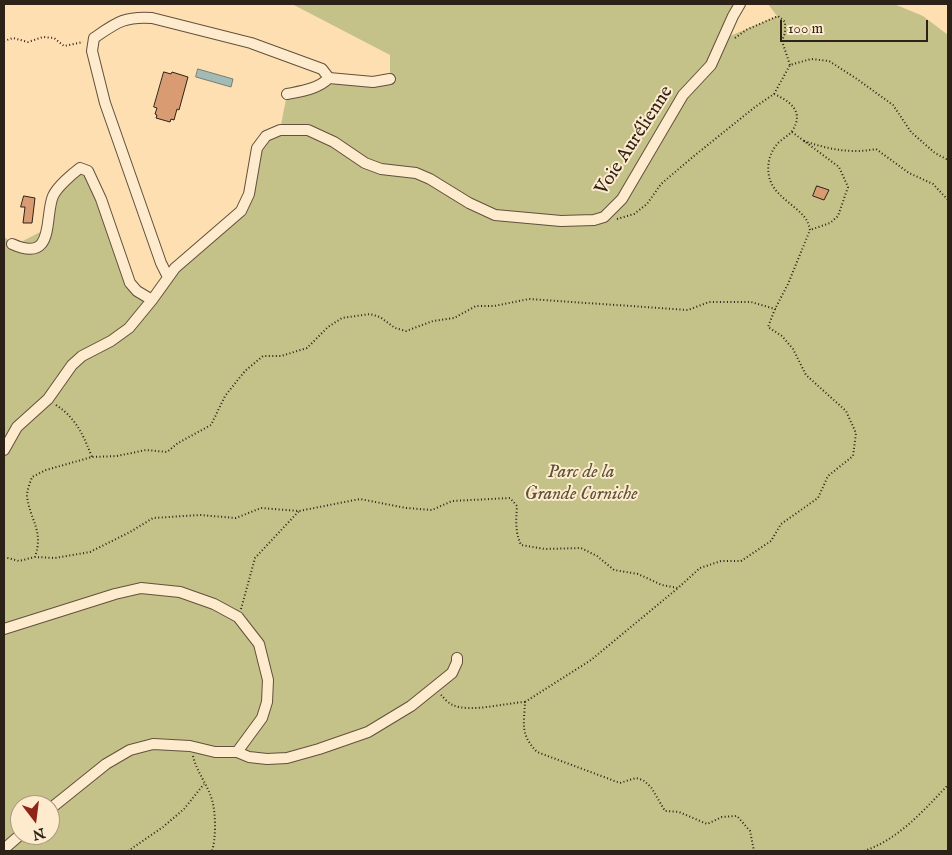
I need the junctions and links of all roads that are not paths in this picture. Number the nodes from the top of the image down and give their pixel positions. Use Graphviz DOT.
graph roads {
  1 [pos="740,4"];
  2 [pos="329,78"];
  3 [pos="390,79"];
  4 [pos="287,94"];
  5 [pos="12,244"];
  6 [pos="168,277"];
  7 [pos="152,300"];
  8 [pos="4,450"];
  9 [pos="4,629"];
  10 [pos="457,658"];
  11 [pos="237,752"];
  12 [pos="60,801"];
  1 -- 6 [label="street, Voie Aurélienne"];
  2 -- 3 [label="street"];
  2 -- 4 [label="street"];
  2 -- 6 [label="street"];
  5 -- 7 [label="street"];
  6 -- 7 [label="street, Voie Aurélienne"];
  7 -- 8 [label="street, Voie Aurélienne"];
  9 -- 11 [label="street"];
  10 -- 11 [label="street"];
  11 -- 12 [label="street"];
}
